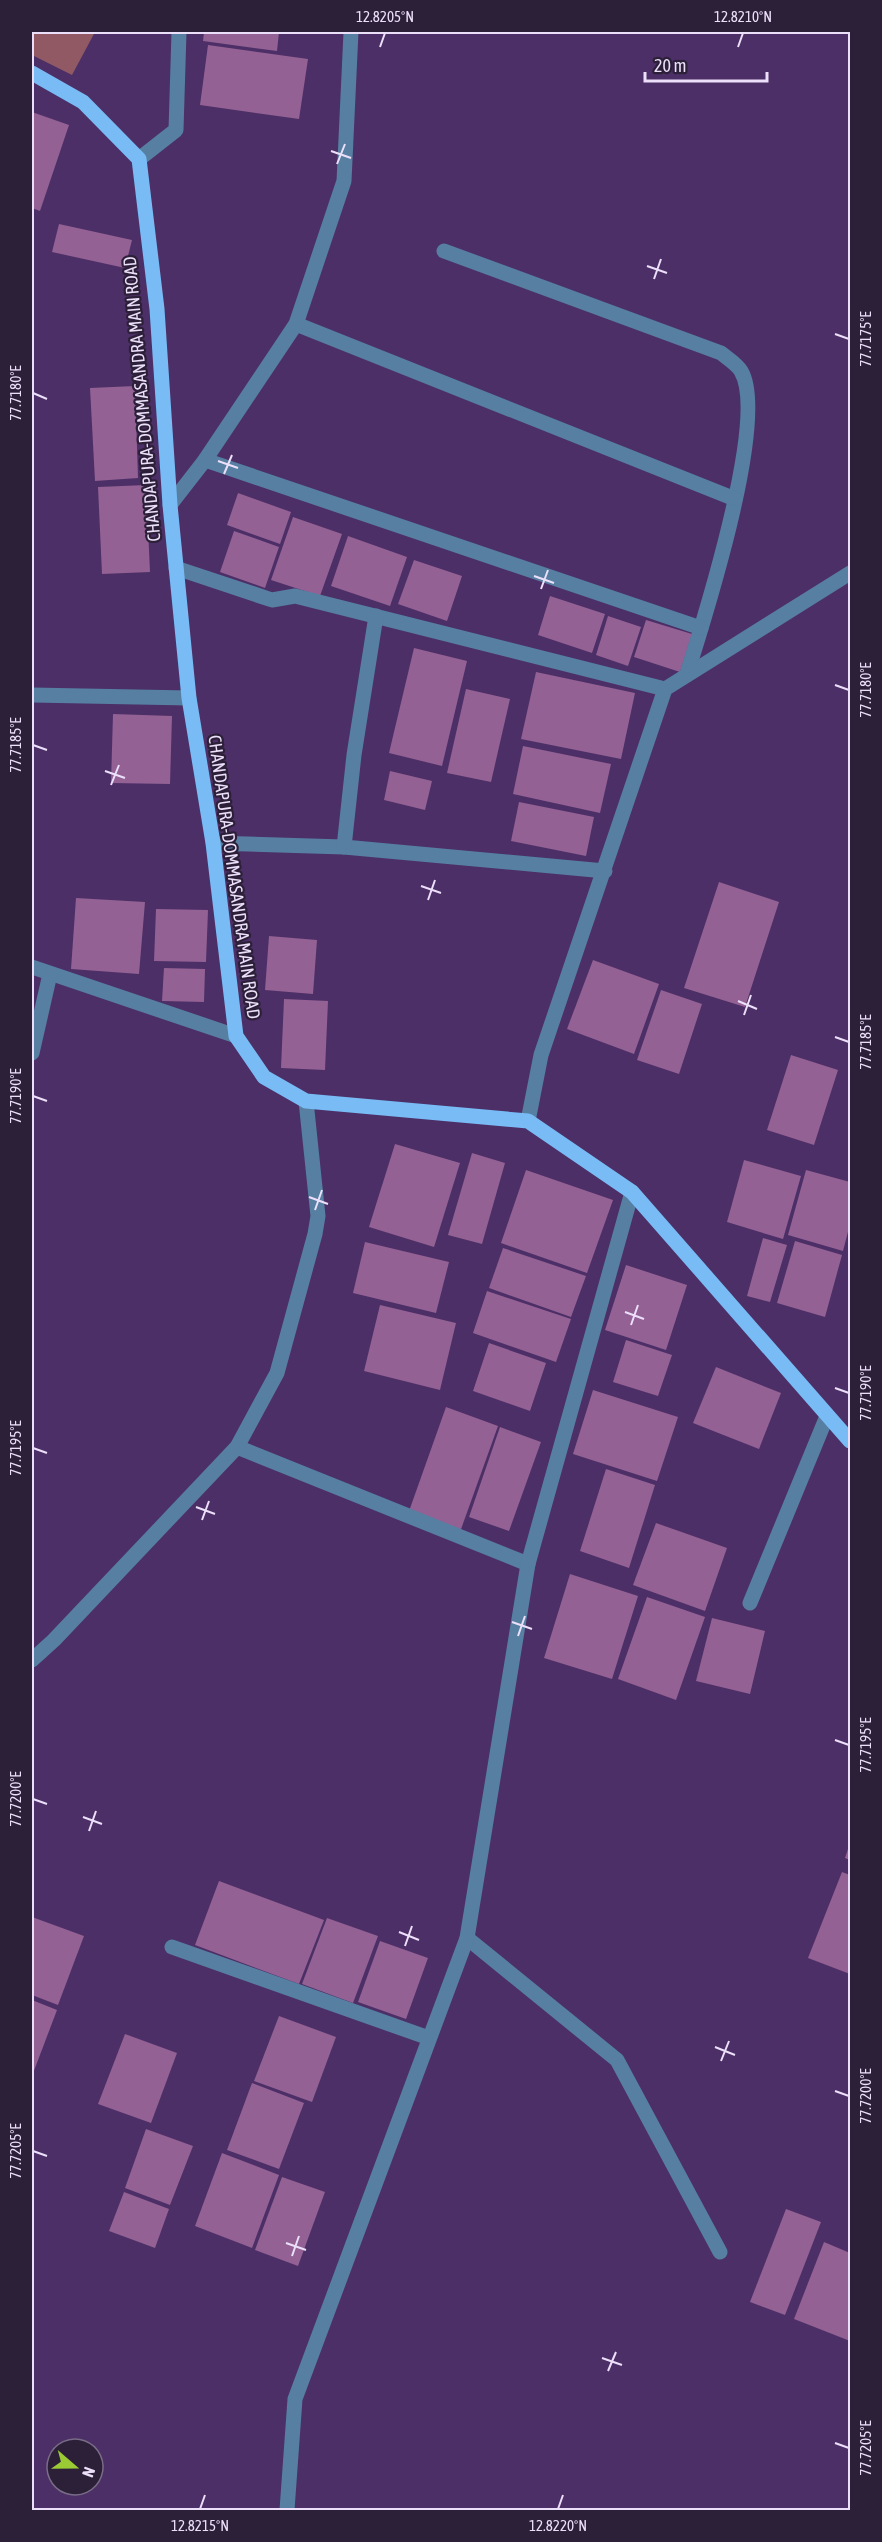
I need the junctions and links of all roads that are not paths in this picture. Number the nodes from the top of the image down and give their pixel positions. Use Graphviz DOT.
graph roads {
  1 [pos="179,32"];
  2 [pos="351,32"];
  3 [pos="32,73"];
  4 [pos="139,159"];
  5 [pos="444,251"];
  6 [pos="296,324"];
  7 [pos="205,460"];
  8 [pos="735,499"];
  9 [pos="170,505"];
  10 [pos="176,568"];
  11 [pos="850,573"];
  12 [pos="376,616"];
  13 [pos="701,628"];
  14 [pos="687,675"];
  15 [pos="665,689"];
  16 [pos="32,695"];
  17 [pos="189,698"];
  18 [pos="213,843"];
  19 [pos="344,847"];
  20 [pos="605,871"];
  21 [pos="32,967"];
  22 [pos="50,974"];
  23 [pos="236,1036"];
  24 [pos="32,1053"];
  25 [pos="306,1101"];
  26 [pos="528,1121"];
  27 [pos="632,1191"];
  28 [pos="827,1416"];
  29 [pos="850,1441"];
  30 [pos="237,1447"];
  31 [pos="528,1564"];
  32 [pos="750,1604"];
  33 [pos="32,1660"];
  34 [pos="467,1938"];
  35 [pos="172,1947"];
  36 [pos="429,2038"];
  37 [pos="720,2252"];
  38 [pos="287,2511"];
  1 -- 4 [label="street"];
  2 -- 6 [label="street"];
  3 -- 4 [label="main road"];
  4 -- 9 [label="main road, CHANDAPURA-DOMMASANDRA MAIN ROAD"];
  5 -- 8 [label="street"];
  6 -- 7 [label="street"];
  6 -- 8 [label="street"];
  7 -- 9 [label="street"];
  7 -- 13 [label="street"];
  8 -- 13 [label="street"];
  9 -- 10 [label="main road, CHANDAPURA-DOMMASANDRA MAIN ROAD"];
  10 -- 12 [label="street"];
  10 -- 17 [label="main road, CHANDAPURA-DOMMASANDRA MAIN ROAD"];
  11 -- 14 [label="street"];
  12 -- 15 [label="street"];
  12 -- 19 [label="street"];
  13 -- 14 [label="street"];
  14 -- 15 [label="street"];
  15 -- 20 [label="street"];
  16 -- 17 [label="street"];
  17 -- 18 [label="main road, CHANDAPURA-DOMMASANDRA MAIN ROAD"];
  18 -- 19 [label="street"];
  18 -- 23 [label="main road, CHANDAPURA-DOMMASANDRA MAIN ROAD"];
  19 -- 20 [label="street"];
  20 -- 26 [label="street"];
  21 -- 22 [label="street"];
  22 -- 23 [label="street"];
  22 -- 24 [label="street"];
  23 -- 25 [label="main road, CHANDAPURA-DOMMASANDRA MAIN ROAD"];
  25 -- 26 [label="main road, CHANDAPURA-DOMMASANDRA MAIN ROAD"];
  25 -- 30 [label="street"];
  26 -- 27 [label="main road, CHANDAPURA-DOMMASANDRA MAIN ROAD"];
  27 -- 28 [label="main road, CHANDAPURA-DOMMASANDRA MAIN ROAD"];
  27 -- 31 [label="street"];
  28 -- 29 [label="main road, CHANDAPURA-DOMMASANDRA MAIN ROAD"];
  28 -- 32 [label="street"];
  30 -- 31 [label="street"];
  30 -- 33 [label="street"];
  31 -- 34 [label="street"];
  34 -- 36 [label="street"];
  34 -- 37 [label="street"];
  35 -- 36 [label="street"];
  36 -- 38 [label="street"];
}
